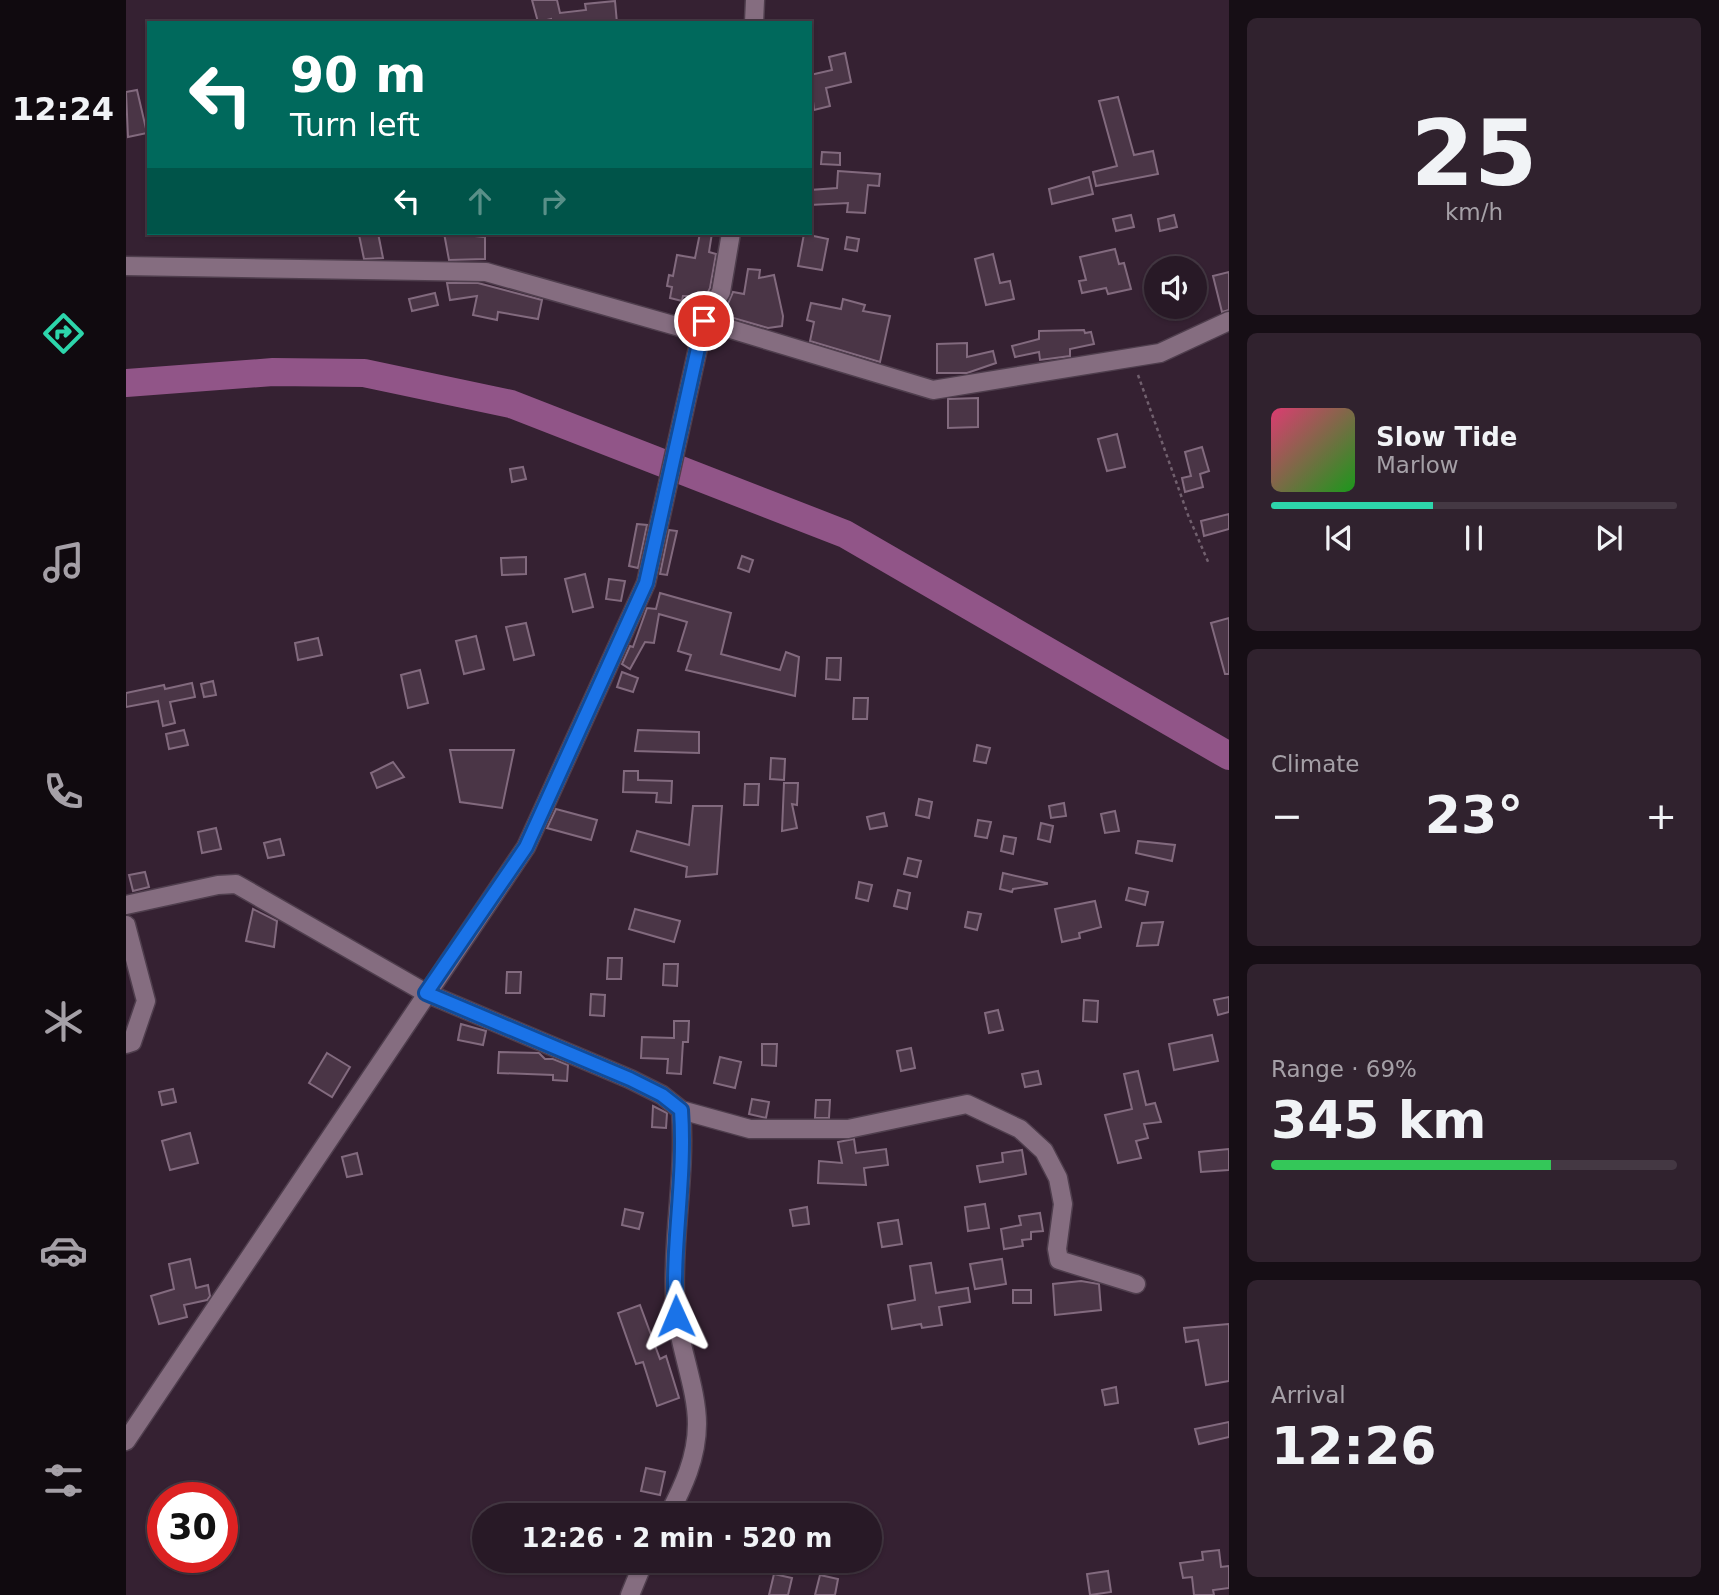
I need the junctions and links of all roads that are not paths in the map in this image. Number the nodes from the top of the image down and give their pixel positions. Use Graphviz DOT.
graph roads {
  1 [pos="755,0"];
  2 [pos="754,21"];
  3 [pos="731,235"];
  4 [pos="126,266"];
  5 [pos="1229,321"];
  6 [pos="702,327"];
  7 [pos="126,905"];
  8 [pos="126,925"];
  9 [pos="426,993"];
  10 [pos="126,1044"];
  11 [pos="681,1110"];
  12 [pos="1136,1284"];
  13 [pos="126,1441"];
  14 [pos="675,1503"];
  15 [pos="639,1573"];
  16 [pos="630,1595"];
  1 -- 2 [label="street"];
  3 -- 6 [label="street"];
  4 -- 6 [label="street"];
  5 -- 6 [label="street"];
  6 -- 9 [label="street"];
  7 -- 9 [label="street"];
  8 -- 10 [label="street"];
  9 -- 11 [label="street"];
  9 -- 13 [label="street"];
  11 -- 12 [label="street"];
  11 -- 14 [label="street"];
  15 -- 16 [label="street"];
}
